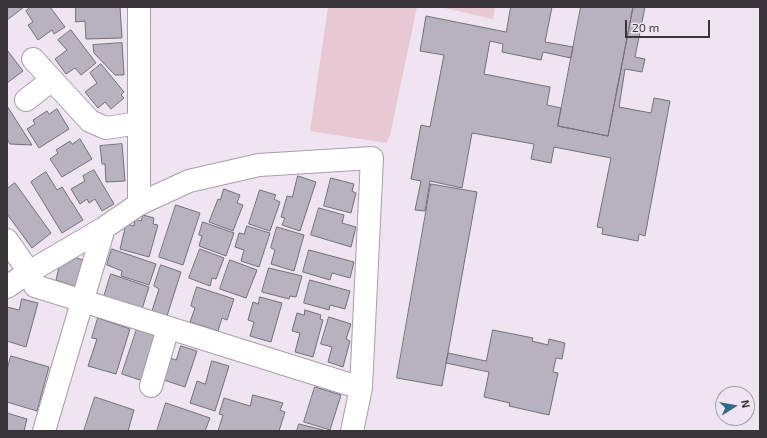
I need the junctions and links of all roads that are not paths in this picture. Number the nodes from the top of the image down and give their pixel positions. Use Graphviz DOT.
graph roads {
  1 [pos="139,7"];
  2 [pos="33,59"];
  3 [pos="52,80"];
  4 [pos="26,100"];
  5 [pos="139,123"];
  6 [pos="139,204"];
  7 [pos="104,228"];
  8 [pos="7,240"];
  9 [pos="30,272"];
  10 [pos="7,287"];
  11 [pos="82,301"];
  12 [pos="168,328"];
  13 [pos="151,386"];
  14 [pos="361,388"];
  15 [pos="44,431"];
  16 [pos="352,431"];
  1 -- 5 [label="street"];
  2 -- 3 [label="street"];
  3 -- 4 [label="street"];
  3 -- 5 [label="street"];
  5 -- 6 [label="street"];
  6 -- 7 [label="street"];
  6 -- 14 [label="street"];
  7 -- 9 [label="street"];
  7 -- 11 [label="street"];
  8 -- 9 [label="street"];
  9 -- 10 [label="street"];
  9 -- 11 [label="street"];
  11 -- 12 [label="street"];
  11 -- 15 [label="street"];
  12 -- 13 [label="street"];
  12 -- 14 [label="street"];
  14 -- 16 [label="street"];
}
